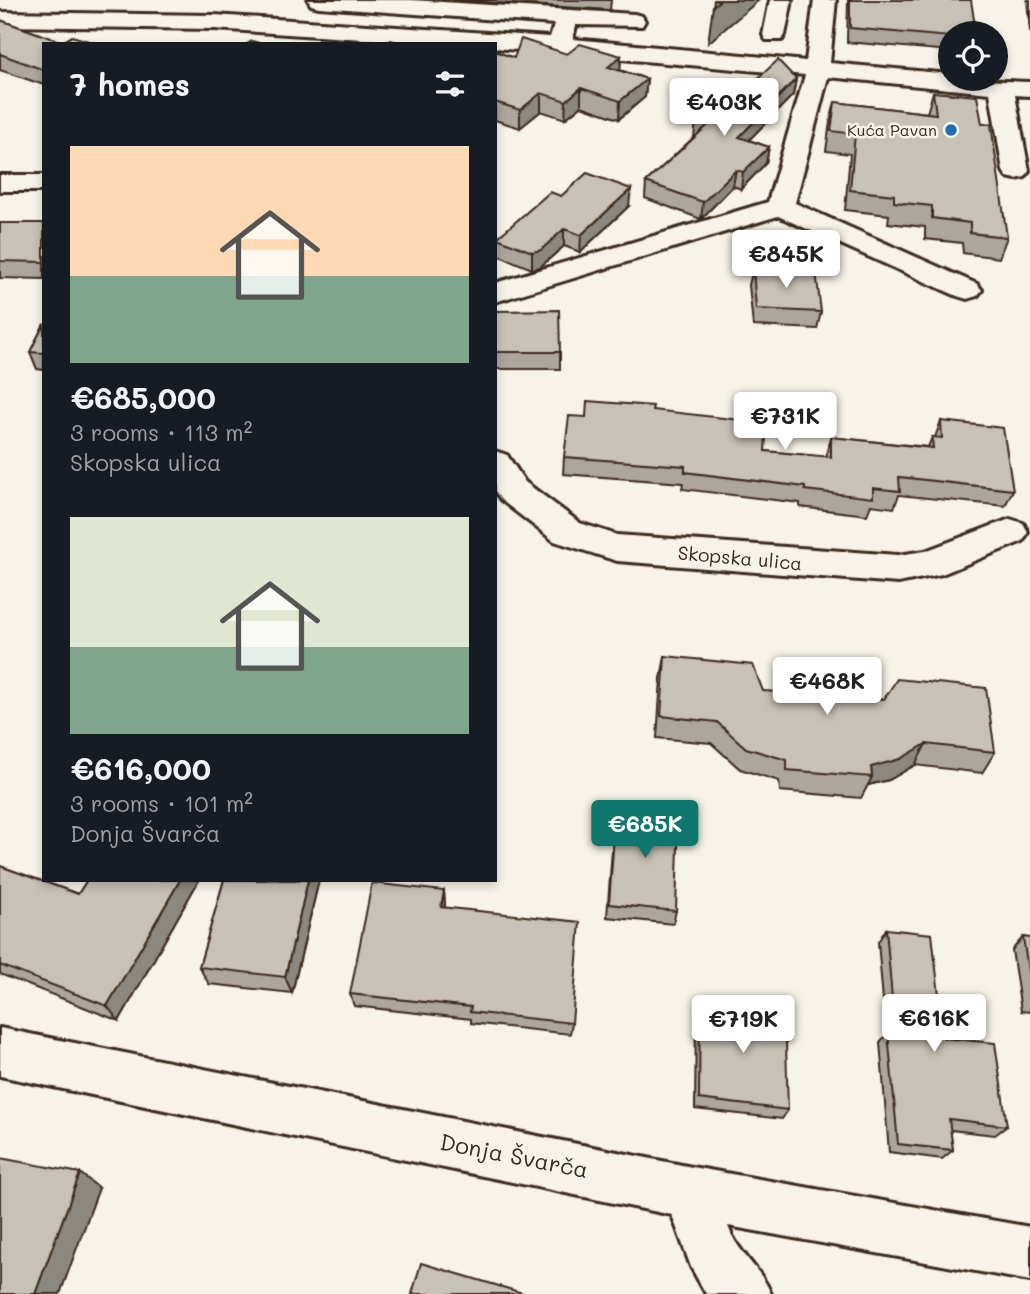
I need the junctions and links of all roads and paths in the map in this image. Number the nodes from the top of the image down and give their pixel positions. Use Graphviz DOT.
graph roads {
  1 [pos="229,0"];
  2 [pos="320,0"];
  3 [pos="780,0"];
  4 [pos="825,0"];
  5 [pos="567,18"];
  6 [pos="0,19"];
  7 [pos="634,21"];
  8 [pos="214,22"];
  9 [pos="774,35"];
  10 [pos="560,45"];
  11 [pos="816,68"];
  12 [pos="938,80"];
  13 [pos="1008,87"];
  14 [pos="1030,89"];
  15 [pos="1002,91"];
  16 [pos="1016,171"];
  17 [pos="0,183"];
  18 [pos="42,183"];
  19 [pos="780,207"];
  20 [pos="967,290"];
  21 [pos="497,292"];
  22 [pos="497,466"];
  23 [pos="1010,533"];
  24 [pos="0,1052"];
  25 [pos="692,1193"];
  26 [pos="1030,1254"];
  27 [pos="744,1294"];
  1 -- 8 [label="street"];
  2 -- 5 [label="street"];
  3 -- 9 [label="street"];
  4 -- 11 [label="street"];
  5 -- 7 [label="street"];
  5 -- 10 [label="street"];
  6 -- 8 [label="street"];
  8 -- 10 [label="street"];
  10 -- 11 [label="street"];
  11 -- 12 [label="street"];
  11 -- 19 [label="street"];
  13 -- 14 [label="street"];
  15 -- 16 [label="street"];
  17 -- 18 [label="street"];
  19 -- 20 [label="street"];
  19 -- 21 [label="street"];
  22 -- 23 [label="street, Skopska ulica"];
  24 -- 25 [label="street, Donja Švarča"];
  25 -- 26 [label="street, Donja Švarča"];
  25 -- 27 [label="street"];
}
